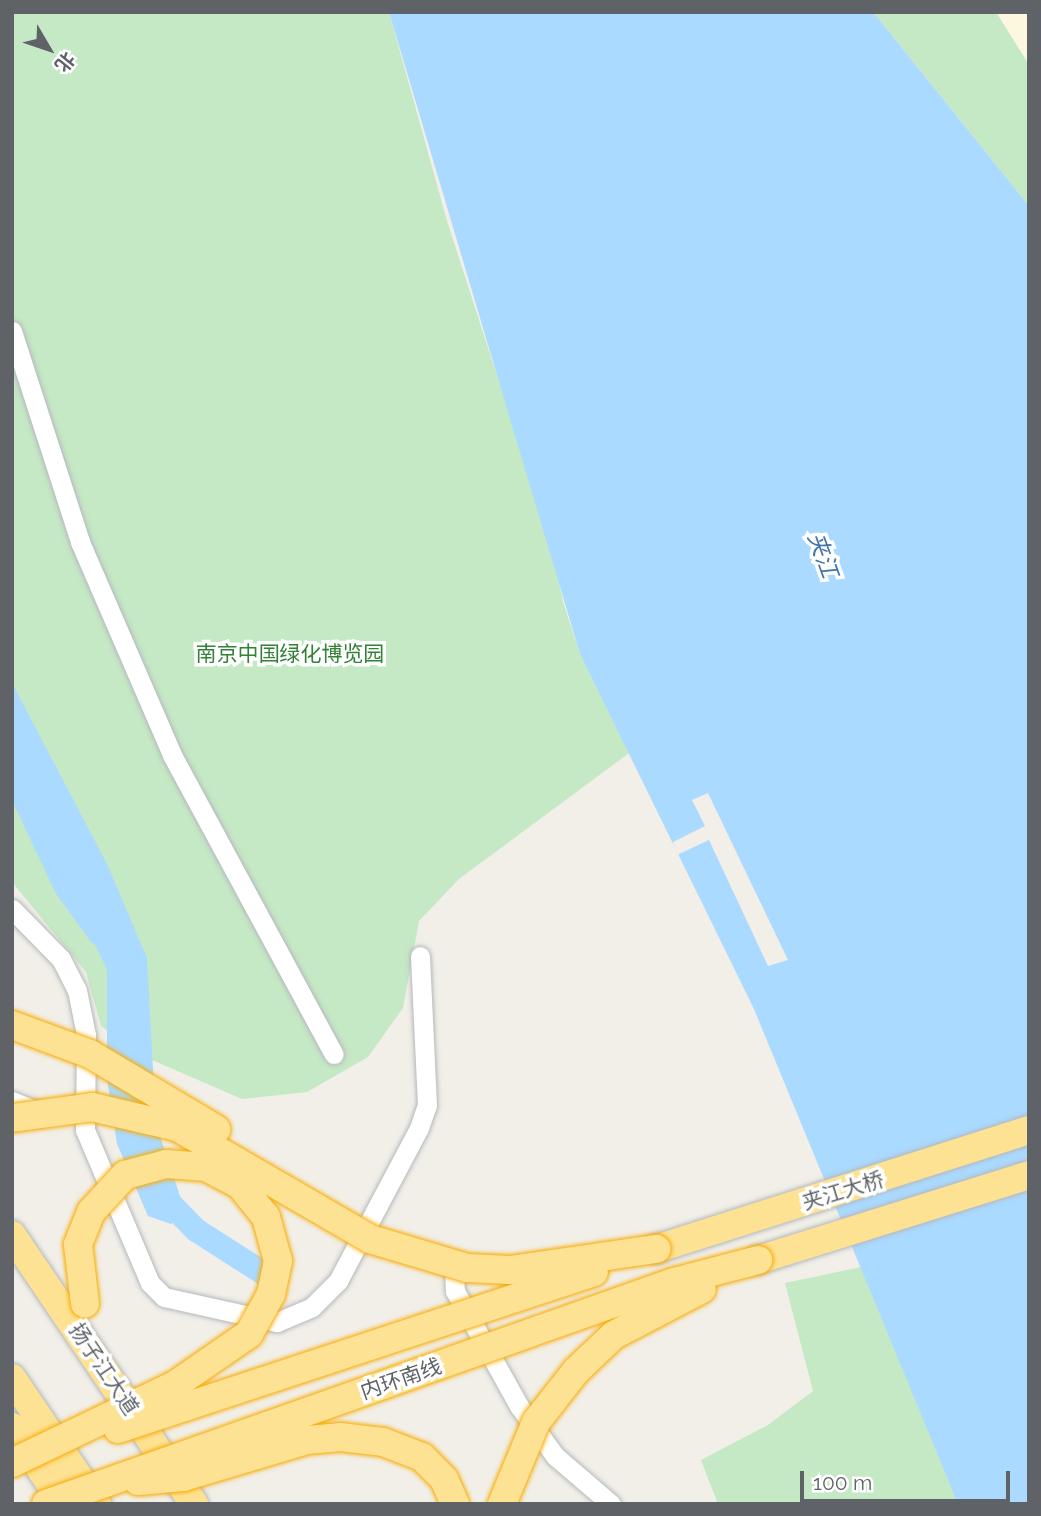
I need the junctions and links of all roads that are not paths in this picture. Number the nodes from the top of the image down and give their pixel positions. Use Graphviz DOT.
graph roads {
  1 [pos="12,331"];
  2 [pos="12,909"];
  3 [pos="420,956"];
  4 [pos="12,1025"];
  5 [pos="334,1054"];
  6 [pos="12,1101"];
  7 [pos="12,1118"];
  8 [pos="85,1130"];
  9 [pos="1029,1130"];
  10 [pos="267,1175"];
  11 [pos="1029,1175"];
  12 [pos="12,1235"];
  13 [pos="656,1249"];
  14 [pos="758,1260"];
  15 [pos="454,1267"];
  16 [pos="94,1352"];
  17 [pos="12,1378"];
  18 [pos="12,1427"];
  19 [pos="12,1464"];
  20 [pos="102,1494"];
  21 [pos="46,1504"];
  22 [pos="64,1504"];
  23 [pos="194,1504"];
  24 [pos="455,1504"];
  25 [pos="502,1504"];
  26 [pos="611,1504"];
  1 -- 5 [label="lane"];
  2 -- 8 [label="lane"];
  3 -- 8 [label="lane"];
  4 -- 10 [label="highway, bridge"];
  6 -- 8 [label="lane"];
  7 -- 10 [label="highway, bridge"];
  9 -- 13 [label="highway, 夹江大桥"];
  10 -- 13 [label="highway, bridge"];
  11 -- 14 [label="highway, 夹江大桥"];
  12 -- 16 [label="highway, 扬子江大道"];
  13 -- 19 [label="highway, 内环南线, bridge"];
  14 -- 20 [label="highway, 内环南线, bridge"];
  14 -- 25 [label="highway, bridge"];
  15 -- 26 [label="lane"];
  16 -- 19 [label="highway, bridge"];
  16 -- 23 [label="highway, 扬子江大道"];
  17 -- 20 [label="highway"];
  18 -- 22 [label="highway"];
  20 -- 21 [label="highway, 内环南线, bridge"];
  20 -- 24 [label="highway, bridge"];
}
